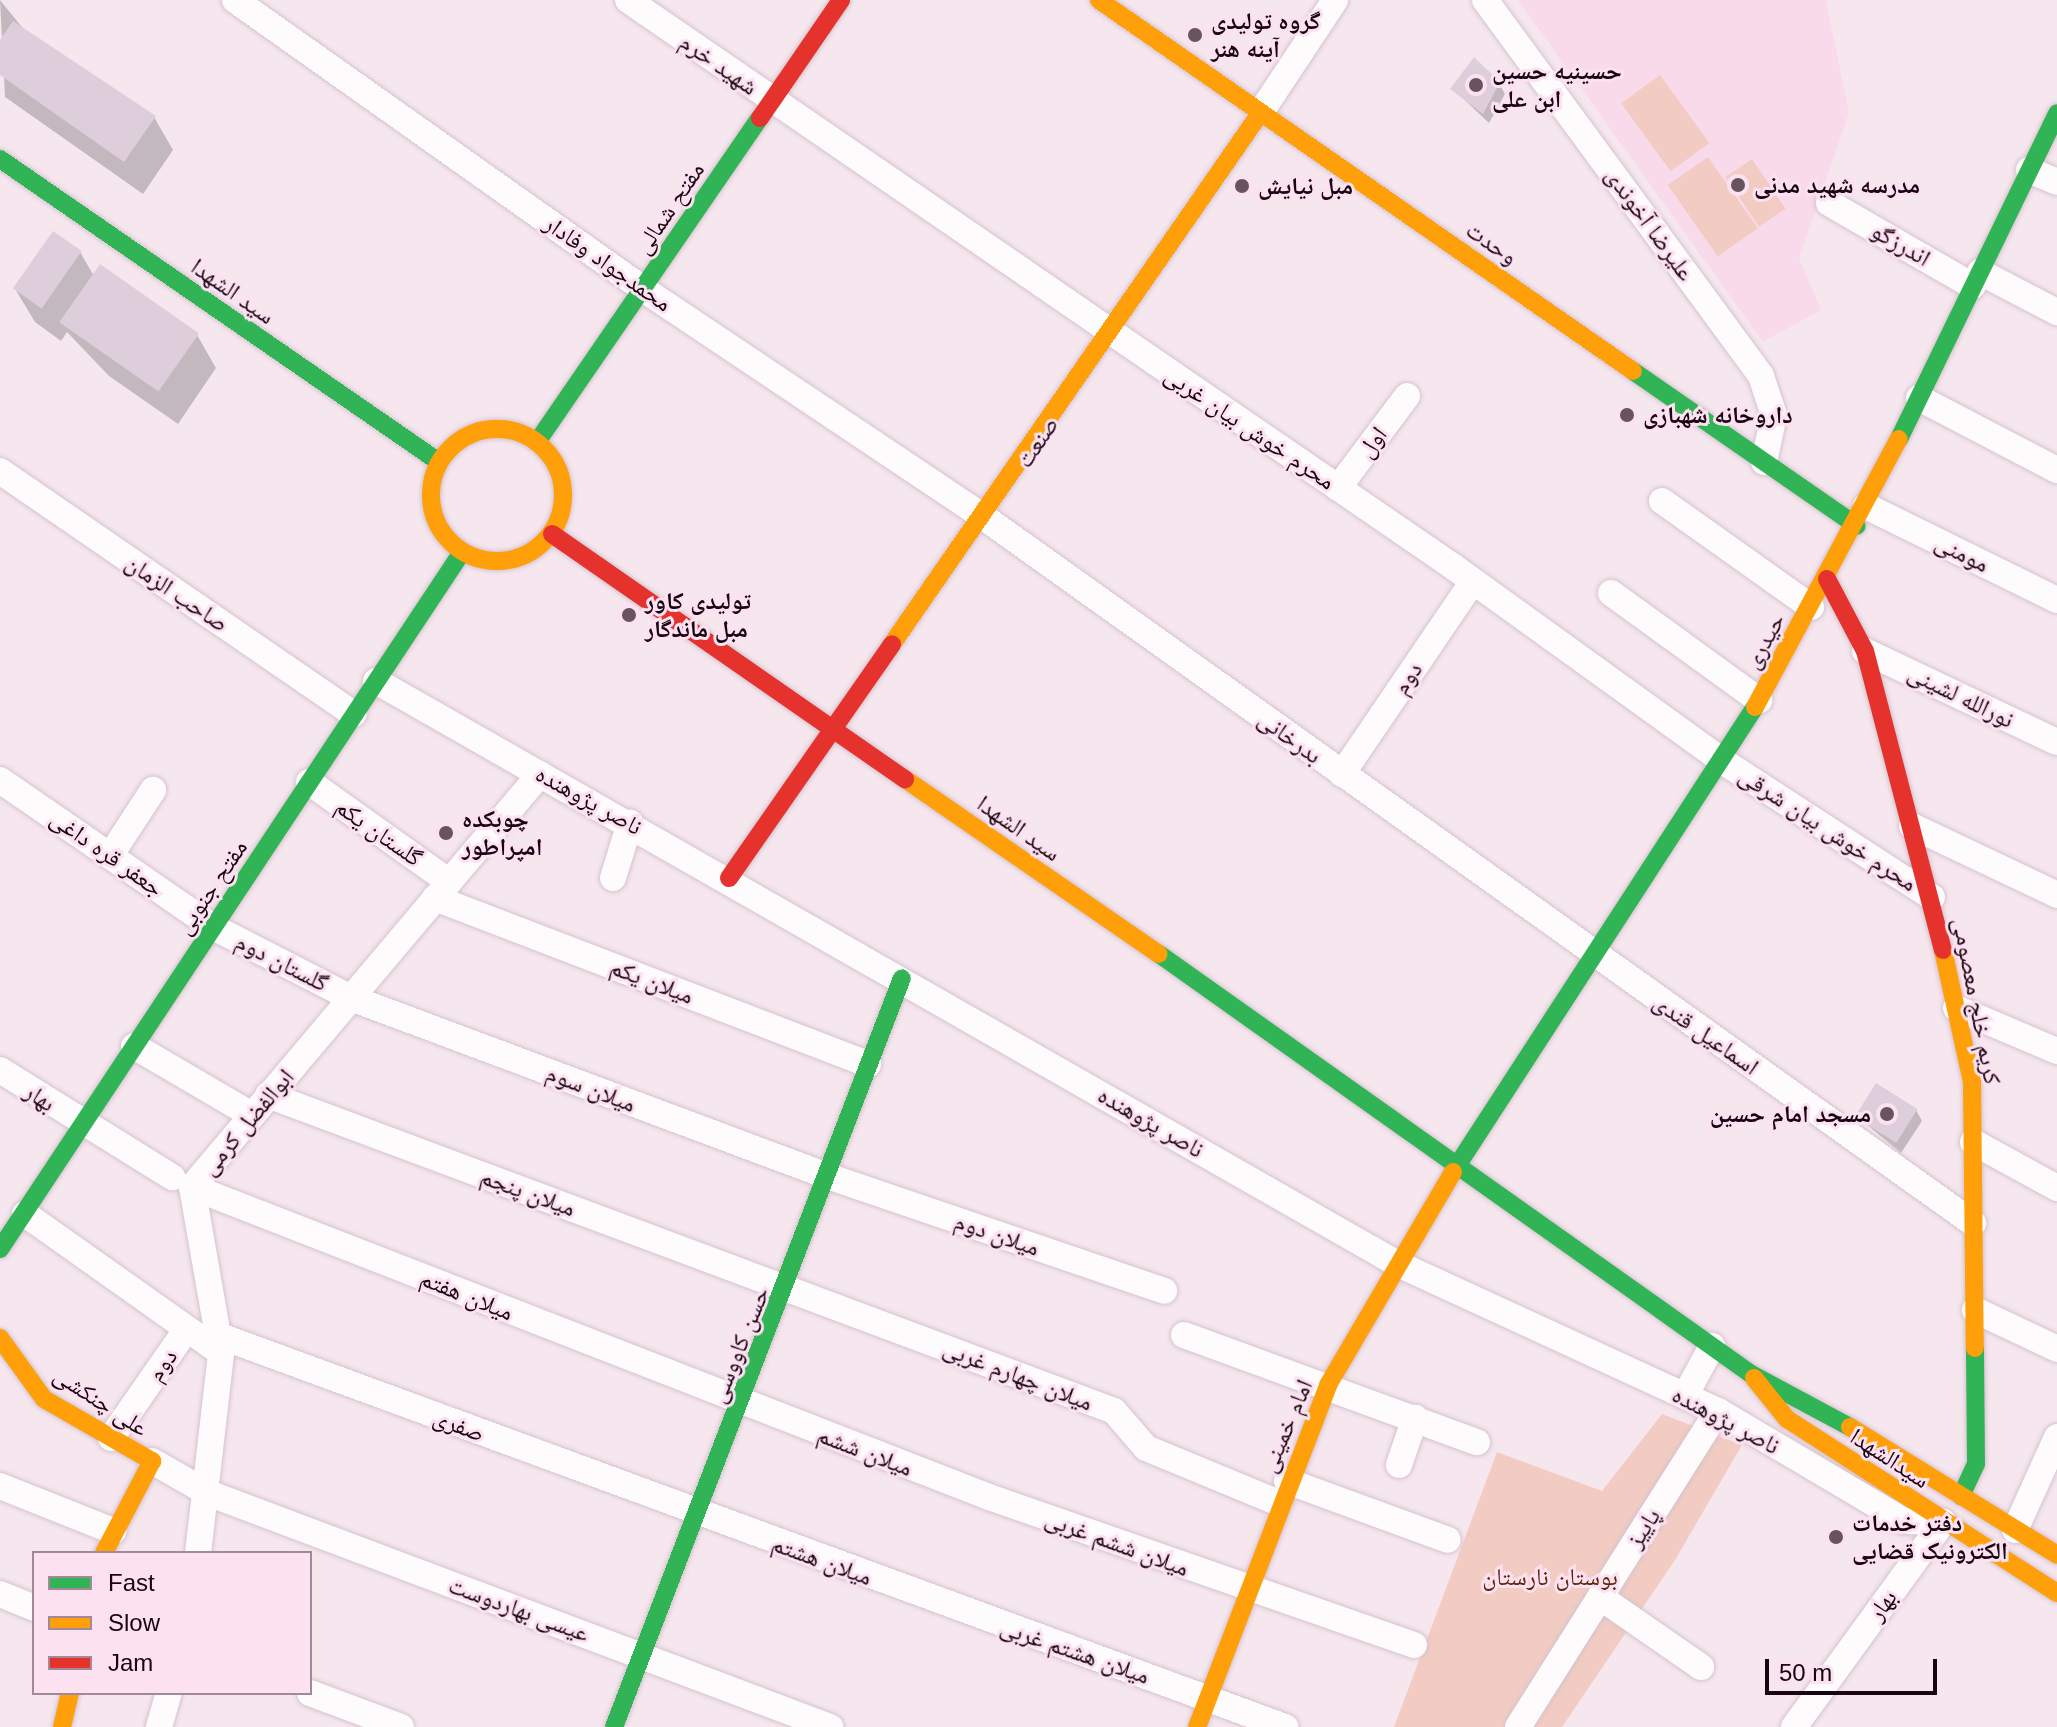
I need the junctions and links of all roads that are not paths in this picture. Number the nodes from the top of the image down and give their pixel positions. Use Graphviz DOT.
graph roads {
  1 [pos="235,0"];
  2 [pos="628,0"];
  3 [pos="841,0"];
  4 [pos="1099,0"];
  5 [pos="1335,0"];
  6 [pos="1485,0"];
  7 [pos="771,100"];
  8 [pos="1261,112"];
  9 [pos="2057,113"];
  10 [pos="0,159"];
  11 [pos="2029,170"];
  12 [pos="2057,182"];
  13 [pos="1829,203"];
  14 [pos="1976,279"];
  15 [pos="643,289"];
  16 [pos="2057,312"];
  17 [pos="1112,334"];
  18 [pos="1407,396"];
  19 [pos="1919,398"];
  20 [pos="537,442"];
  21 [pos="439,462"];
  22 [pos="1764,462"];
  23 [pos="2057,470"];
  24 [pos="0,471"];
  25 [pos="1338,488"];
  26 [pos="1662,501"];
  27 [pos="1862,516"];
  28 [pos="985,518"];
  29 [pos="552,534"];
  30 [pos="462,552"];
  31 [pos="1827,579"];
  32 [pos="1473,581"];
  33 [pos="1611,593"];
  34 [pos="2057,600"];
  35 [pos="1811,607"];
  36 [pos="1865,651"];
  37 [pos="376,681"];
  38 [pos="1759,700"];
  39 [pos="354,714"];
  40 [pos="836,730"];
  41 [pos="2057,742"];
  42 [pos="1724,762"];
  43 [pos="540,774"];
  44 [pos="1342,774"];
  45 [pos="0,780"];
  46 [pos="309,782"];
  47 [pos="153,790"];
  48 [pos="630,823"];
  49 [pos="1912,826"];
  50 [pos="110,856"];
  51 [pos="613,878"];
  52 [pos="729,878"];
  53 [pos="442,890"];
  54 [pos="2057,895"];
  55 [pos="1932,897"];
  56 [pos="213,927"];
  57 [pos="1595,956"];
  58 [pos="902,978"];
  59 [pos="351,998"];
  60 [pos="1956,1008"];
  61 [pos="134,1046"];
  62 [pos="2057,1051"];
  63 [pos="868,1064"];
  64 [pos="0,1070"];
  65 [pos="259,1105"];
  66 [pos="81,1125"];
  67 [pos="1973,1142"];
  68 [pos="1459,1162"];
  69 [pos="830,1177"];
  70 [pos="182,1182"];
  71 [pos="2057,1188"];
  72 [pos="25,1214"];
  73 [pos="1973,1223"];
  74 [pos="0,1249"];
  75 [pos="1396,1263"];
  76 [pos="788,1288"];
  77 [pos="1164,1291"];
  78 [pos="1975,1310"];
  79 [pos="186,1330"];
  80 [pos="1184,1335"];
  81 [pos="0,1338"];
  82 [pos="220,1344"];
  83 [pos="1712,1346"];
  84 [pos="2057,1349"];
  85 [pos="0,1367"];
  86 [pos="1751,1374"];
  87 [pos="26,1377"];
  88 [pos="1328,1385"];
  89 [pos="1685,1396"];
  90 [pos="742,1404"];
  91 [pos="1718,1411"];
  92 [pos="1415,1418"];
  93 [pos="2057,1437"];
  94 [pos="111,1438"];
  95 [pos="1477,1442"];
  96 [pos="152,1461"];
  97 [pos="1399,1465"];
  98 [pos="0,1486"];
  99 [pos="1283,1492"];
  100 [pos="208,1493"];
  101 [pos="1961,1496"];
  102 [pos="989,1497"];
  103 [pos="698,1514"];
  104 [pos="1943,1522"];
  105 [pos="2015,1530"];
  106 [pos="1448,1540"];
  107 [pos="108,1542"];
  108 [pos="198,1551"];
  109 [pos="2057,1555"];
  110 [pos="1246,1589"];
  111 [pos="2057,1593"];
  112 [pos="0,1594"];
  113 [pos="1600,1597"];
  114 [pos="946,1606"];
  115 [pos="32,1607"];
  116 [pos="1414,1645"];
  117 [pos="646,1657"];
  118 [pos="1701,1667"];
  119 [pos="312,1694"];
  120 [pos="70,1695"];
  121 [pos="168,1695"];
  122 [pos="1204,1696"];
  123 [pos="62,1727"];
  124 [pos="159,1727"];
  125 [pos="401,1727"];
  126 [pos="614,1727"];
  127 [pos="830,1727"];
  128 [pos="1197,1727"];
  129 [pos="1285,1727"];
  130 [pos="1518,1727"];
  131 [pos="1794,1727"];
  1 -- 15 [label="street, محمدجواد وفادار"];
  2 -- 7 [label="street, شهید خرم"];
  3 -- 7 [label="street, مفتح شمالی"];
  4 -- 8 [label="street, وحدت"];
  5 -- 8 [label="street, صنعت"];
  6 -- 22 [label="street, علیرضا آخوندی"];
  7 -- 15 [label="street, مفتح شمالی"];
  7 -- 17 [label="street, محرم خوش بیان غربی"];
  8 -- 17 [label="street, صنعت"];
  8 -- 22 [label="street, وحدت"];
  9 -- 11 [label="street, حیدری"];
  10 -- 21 [label="street, سید الشهدا"];
  11 -- 12 [label="street"];
  11 -- 14 [label="street, حیدری"];
  13 -- 14 [label="street, اندرزگو"];
  14 -- 16 [label="street, اندرزگو"];
  14 -- 19 [label="street, حیدری"];
  15 -- 20 [label="street, مفتح شمالی"];
  15 -- 28 [label="street, محمدجواد وفادار"];
  17 -- 25 [label="street, محرم خوش بیان غربی"];
  17 -- 28 [label="street, صنعت"];
  18 -- 25 [label="street, اول"];
  19 -- 23 [label="street"];
  19 -- 27 [label="street, حیدری"];
  20 -- 21 [label="street"];
  20 -- 29 [label="street"];
  21 -- 30 [label="street"];
  22 -- 27 [label="street, وحدت"];
  24 -- 39 [label="street, صاحب الزمان"];
  25 -- 32 [label="street, محرم خوش بیان غربی"];
  26 -- 35 [label="street"];
  27 -- 31 [label="street, حیدری"];
  27 -- 34 [label="street, مومنی"];
  28 -- 40 [label="street, صنعت"];
  28 -- 44 [label="street, بدرخانی"];
  29 -- 30 [label="street"];
  29 -- 40 [label="street, سید الشهدا"];
  30 -- 37 [label="street, مفتح جنوبی"];
  31 -- 35 [label="street, حیدری"];
  31 -- 36 [label="street, کریم خلج معصومی"];
  32 -- 42 [label="street, محرم خوش بیان غربی"];
  32 -- 44 [label="street, دوم"];
  33 -- 38 [label="street"];
  35 -- 38 [label="street, حیدری"];
  36 -- 41 [label="street, نورالله لشینی"];
  36 -- 49 [label="street, کریم خلج معصومی"];
  37 -- 39 [label="street, مفتح جنوبی"];
  37 -- 43 [label="street, ناصر پژوهنده"];
  38 -- 42 [label="street, حیدری"];
  39 -- 46 [label="street, مفتح جنوبی"];
  40 -- 52 [label="street, صنعت"];
  40 -- 68 [label="street, سید الشهدا"];
  42 -- 55 [label="street, محرم خوش بیان شرقی"];
  42 -- 57 [label="street, حیدری"];
  43 -- 48 [label="street, ناصر پژوهنده"];
  43 -- 53 [label="street, ابوالفضل کرمی"];
  44 -- 57 [label="street, بدرخانی"];
  45 -- 50 [label="street, جعفر قره داغی"];
  46 -- 53 [label="street, گلستان یکم"];
  46 -- 56 [label="street, مفتح جنوبی"];
  47 -- 50 [label="street"];
  48 -- 51 [label="street"];
  48 -- 52 [label="street, ناصر پژوهنده"];
  49 -- 54 [label="street"];
  49 -- 55 [label="street, کریم خلج معصومی"];
  50 -- 56 [label="street, جعفر قره داغی"];
  52 -- 58 [label="street, ناصر پژوهنده"];
  53 -- 59 [label="street, ابوالفضل کرمی"];
  53 -- 63 [label="street, میلان یکم"];
  55 -- 60 [label="street, کریم خلج معصومی"];
  56 -- 59 [label="street, گلستان دوم"];
  56 -- 61 [label="street, مفتح جنوبی"];
  57 -- 68 [label="street, حیدری"];
  57 -- 73 [label="street, اسماعیل قندی"];
  58 -- 63 [label="street, حسن کاووسی"];
  58 -- 75 [label="street, ناصر پژوهنده"];
  59 -- 65 [label="street, ابوالفضل کرمی"];
  59 -- 69 [label="street, میلان سوم"];
  60 -- 62 [label="street"];
  60 -- 67 [label="street, کریم خلج معصومی"];
  61 -- 65 [label="street, میلان پنجم"];
  61 -- 66 [label="street, مفتح جنوبی"];
  63 -- 69 [label="street, حسن کاووسی"];
  64 -- 66 [label="street, بهار"];
  65 -- 70 [label="street, ابوالفضل کرمی"];
  65 -- 76 [label="street, میلان پنجم"];
  66 -- 70 [label="street, بهار"];
  66 -- 72 [label="street, مفتح جنوبی"];
  67 -- 71 [label="street"];
  67 -- 73 [label="street, کریم خلج معصومی"];
  68 -- 75 [label="street, امام خمینی"];
  68 -- 83 [label="street, سیدالشهدا"];
  69 -- 76 [label="street, حسن کاووسی"];
  69 -- 77 [label="street, میلان دوم"];
  70 -- 82 [label="street, ابوالفضل کرمی"];
  70 -- 90 [label="street, میلان هفتم"];
  72 -- 74 [label="street, مفتح جنوبی"];
  72 -- 79 [label="street, صفری"];
  73 -- 78 [label="street, کریم خلج معصومی"];
  75 -- 88 [label="street, امام خمینی"];
  75 -- 89 [label="street, ناصر پژوهنده"];
  76 -- 90 [label="street, حسن کاووسی"];
  76 -- 99 [label="street, میلان چهارم غربی"];
  78 -- 84 [label="street"];
  78 -- 101 [label="street, کریم خلج معصومی"];
  79 -- 82 [label="street, صفری"];
  79 -- 94 [label="street, دوم"];
  80 -- 88 [label="street"];
  81 -- 87 [label="street, علی چنکشی"];
  82 -- 100 [label="street, ابوالفضل کرمی"];
  82 -- 103 [label="street, صفری"];
  83 -- 86 [label="street, سیدالشهدا"];
  83 -- 89 [label="street"];
  85 -- 87 [label="street"];
  86 -- 101 [label="street, سیدالشهدا"];
  86 -- 104 [label="street, سیدالشهدا"];
  87 -- 94 [label="street, علی چنکشی"];
  88 -- 92 [label="street"];
  88 -- 99 [label="street, امام خمینی"];
  89 -- 91 [label="street, ناصر پژوهنده"];
  90 -- 102 [label="street, میلان ششم"];
  90 -- 103 [label="street, حسن کاووسی"];
  91 -- 104 [label="street, ناصر پژوهنده"];
  91 -- 113 [label="street, پاییز"];
  92 -- 95 [label="street"];
  92 -- 97 [label="street"];
  93 -- 105 [label="street"];
  94 -- 96 [label="street, علی چنکشی"];
  96 -- 100 [label="street, عیسی بهاردوست"];
  96 -- 107 [label="street"];
  98 -- 107 [label="street"];
  99 -- 106 [label="street, میلان چهارم غربی"];
  99 -- 110 [label="street, امام خمینی"];
  100 -- 108 [label="street, ابوالفضل کرمی"];
  100 -- 117 [label="street, عیسی بهاردوست"];
  101 -- 105 [label="street, سیدالشهدا"];
  102 -- 110 [label="street, میلان ششم غربی"];
  103 -- 114 [label="street, میلان هشتم"];
  103 -- 117 [label="street, حسن کاووسی"];
  104 -- 111 [label="street, سیدالشهدا"];
  104 -- 131 [label="street, بهار"];
  105 -- 109 [label="street, سیدالشهدا"];
  110 -- 116 [label="street, میلان ششم غربی"];
  110 -- 122 [label="street, امام خمینی"];
  112 -- 115 [label="street"];
  113 -- 118 [label="street"];
  113 -- 130 [label="street, پاییز"];
  114 -- 122 [label="street, میلان هشتم غربی"];
  117 -- 126 [label="street, حسن کاووسی"];
  117 -- 127 [label="street, عیسی بهاردوست"];
  119 -- 125 [label="street"];
  120 -- 123 [label="street"];
  121 -- 124 [label="street"];
  122 -- 128 [label="street, امام خمینی"];
  122 -- 129 [label="street, میلان هشتم غربی"];
}
